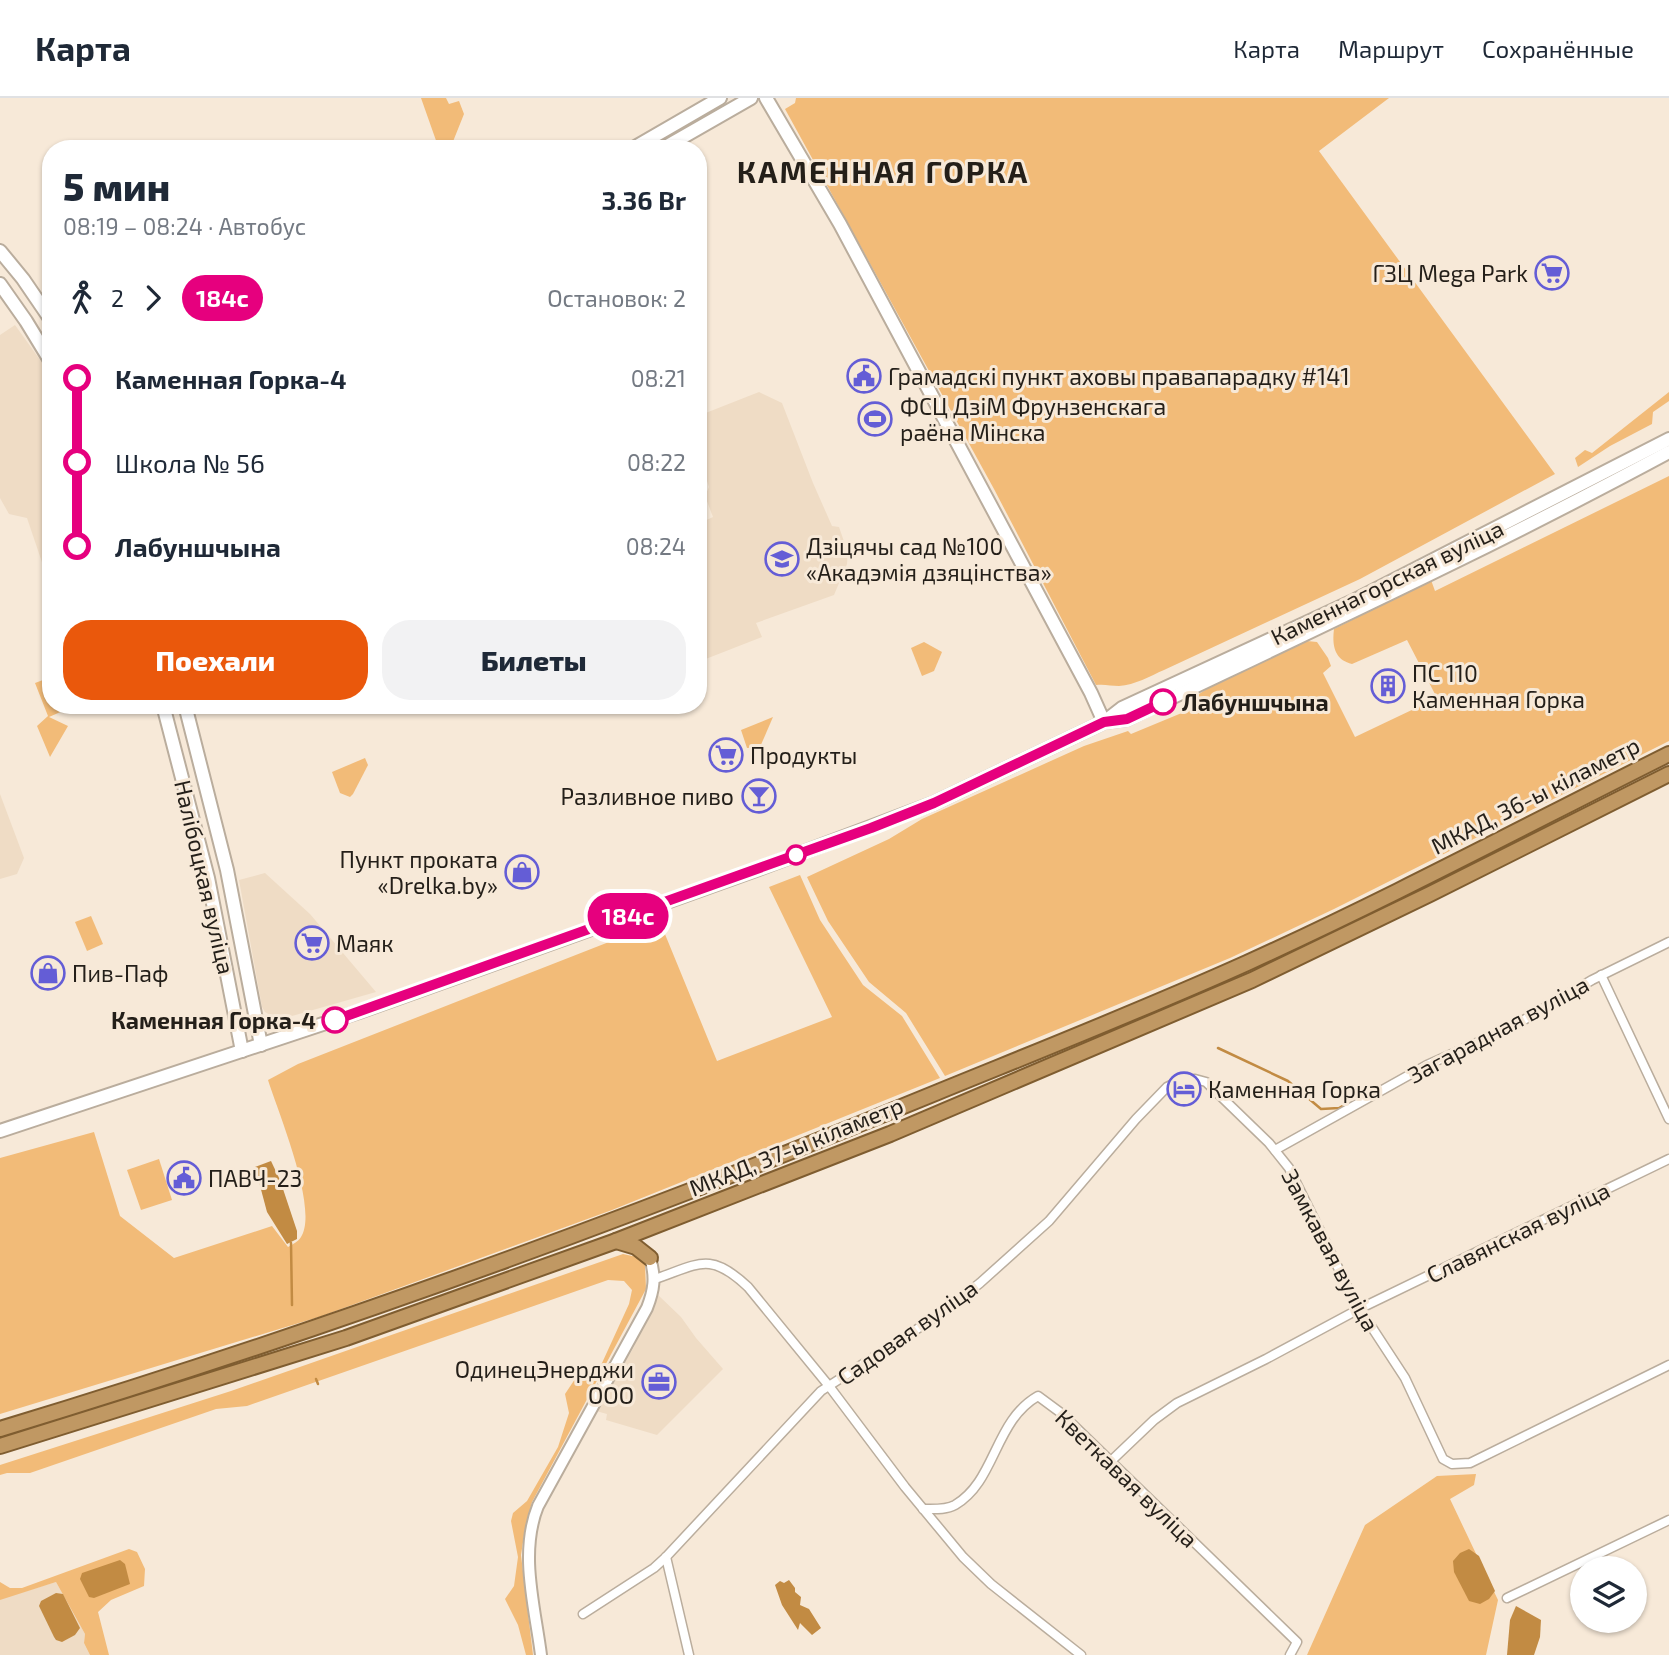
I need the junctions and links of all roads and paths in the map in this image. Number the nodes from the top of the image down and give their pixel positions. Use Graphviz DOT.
graph roads {
  1 [pos="720,98"];
  2 [pos="751,98"];
  3 [pos="766,98"];
  4 [pos="648,140"];
  5 [pos="678,140"];
  6 [pos="0,251"];
  7 [pos="0,284"];
  8 [pos="42,307"];
  9 [pos="42,347"];
  10 [pos="1669,439"];
  11 [pos="1669,452"];
  12 [pos="165,714"];
  13 [pos="187,714"];
  14 [pos="1104,722"];
  15 [pos="1669,754"];
  16 [pos="1669,774"];
  17 [pos="1422,877"];
  18 [pos="1430,894"];
  19 [pos="1669,942"];
  20 [pos="1601,975"];
  21 [pos="261,1045"];
  22 [pos="242,1051"];
  23 [pos="1181,1080"];
  24 [pos="1669,1119"];
  25 [pos="0,1131"];
  26 [pos="1275,1150"];
  27 [pos="1669,1159"];
  28 [pos="658,1225"];
  29 [pos="616,1241"];
  30 [pos="650,1258"];
  31 [pos="655,1279"];
  32 [pos="1363,1307"];
  33 [pos="1669,1365"];
  34 [pos="829,1386"];
  35 [pos="0,1429"];
  36 [pos="0,1446"];
  37 [pos="1111,1461"];
  38 [pos="923,1510"];
  39 [pos="1669,1520"];
  40 [pos="666,1557"];
  41 [pos="1507,1598"];
  42 [pos="583,1614"];
  43 [pos="541,1655"];
  44 [pos="689,1655"];
  45 [pos="1081,1655"];
  46 [pos="1290,1655"];
  1 -- 4 [label="main road"];
  2 -- 5 [label="main road"];
  3 -- 14 [label="main road"];
  6 -- 8 [label="main road"];
  7 -- 9 [label="main road"];
  10 -- 14 [label="main road, Каменнагорская вуліца"];
  11 -- 14 [label="main road, Каменнагорская вуліца"];
  12 -- 22 [label="main road, Налібоцкая вуліца"];
  13 -- 21 [label="main road, Налібоцкая вуліца"];
  14 -- 21 [label="main road, Каменнагорская вуліца"];
  15 -- 17 [label="highway, МКАД, 36-ы кіламетр"];
  16 -- 18 [label="highway, МКАД, 36-ы кіламетр"];
  17 -- 35 [label="highway, МКАД, 37-ы кіламетр"];
  18 -- 28 [label="highway, МКАД, 37-ы кіламетр"];
  19 -- 20 [label="street, Загарадная вуліца"];
  20 -- 24 [label="street"];
  20 -- 26 [label="street, Загарадная вуліца"];
  21 -- 22 [label="main road, Каменнагорская вуліца"];
  22 -- 25 [label="main road, Каменнагорская вуліца"];
  23 -- 26 [label="street, Замкавая вуліца"];
  23 -- 34 [label="street, Садовая вуліца"];
  26 -- 32 [label="street, Замкавая вуліца"];
  27 -- 32 [label="street, Славянская вуліца"];
  28 -- 29 [label="highway, МКАД, 37-ы кіламетр"];
  28 -- 30 [label="highway"];
  29 -- 30 [label="highway"];
  29 -- 36 [label="highway, МКАД, 37-ы кіламетр"];
  30 -- 31 [label="street"];
  31 -- 34 [label="street"];
  31 -- 43 [label="street"];
  32 -- 33 [label="street, Замкавая вуліца"];
  32 -- 37 [label="street, Славянская вуліца"];
  34 -- 38 [label="street"];
  34 -- 40 [label="street, Садовая вуліца"];
  37 -- 38 [label="street, Кветкавая вуліца"];
  37 -- 46 [label="street, Кветкавая вуліца"];
  38 -- 45 [label="street"];
  39 -- 41 [label="street"];
  40 -- 42 [label="street, Садовая вуліца"];
  40 -- 44 [label="street"];
}
